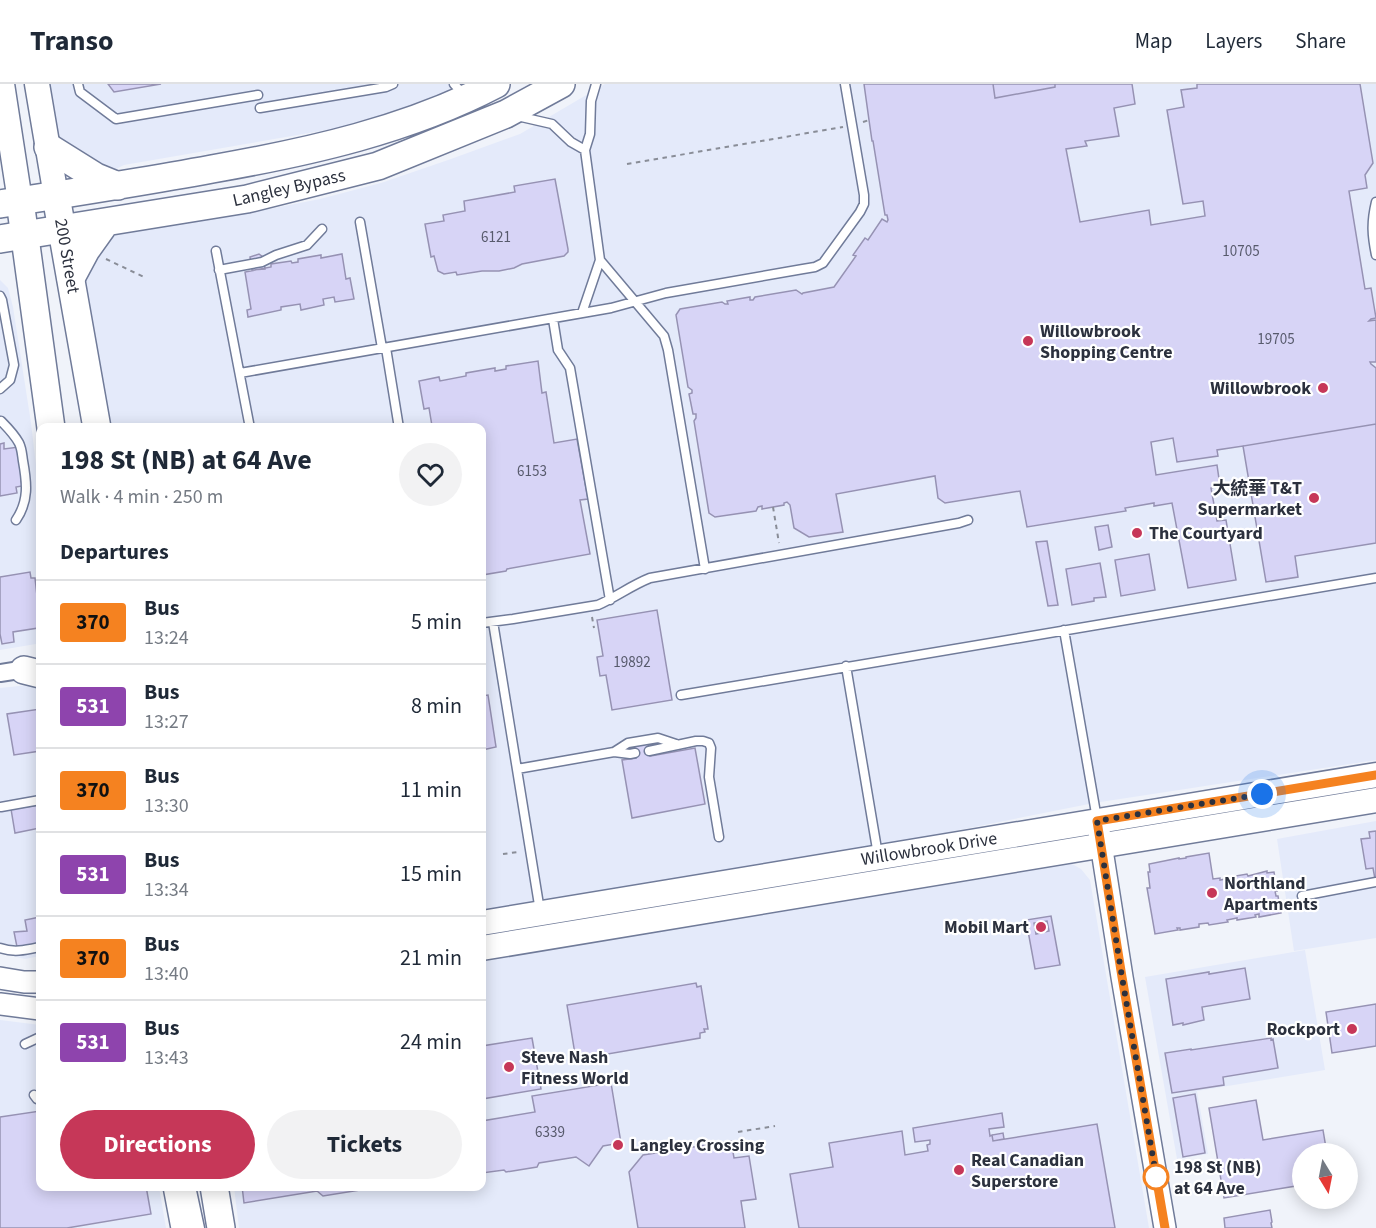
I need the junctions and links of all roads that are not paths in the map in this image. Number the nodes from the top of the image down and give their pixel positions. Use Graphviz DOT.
graph roads {
  1 [pos="2,84"];
  2 [pos="37,84"];
  3 [pos="78,84"];
  4 [pos="393,84"];
  5 [pos="496,84"];
  6 [pos="561,84"];
  7 [pos="596,84"];
  8 [pos="845,84"];
  9 [pos="460,91"];
  10 [pos="258,95"];
  11 [pos="260,108"];
  12 [pos="506,114"];
  13 [pos="48,147"];
  14 [pos="585,150"];
  15 [pos="118,186"];
  16 [pos="56,196"];
  17 [pos="10,202"];
  18 [pos="1376,202"];
  19 [pos="106,222"];
  20 [pos="360,222"];
  21 [pos="62,229"];
  22 [pos="322,229"];
  23 [pos="13,237"];
  24 [pos="216,251"];
  25 [pos="1376,255"];
  26 [pos="600,260"];
  27 [pos="219,270"];
  28 [pos="71,278"];
  29 [pos="0,296"];
  30 [pos="636,302"];
  31 [pos="582,313"];
  32 [pos="553,318"];
  33 [pos="384,348"];
  34 [pos="240,373"];
  35 [pos="0,388"];
  36 [pos="1,421"];
  37 [pos="50,423"];
  38 [pos="96,423"];
  39 [pos="249,423"];
  40 [pos="398,423"];
  41 [pos="16,520"];
  42 [pos="968,520"];
  43 [pos="705,569"];
  44 [pos="1376,578"];
  45 [pos="610,600"];
  46 [pos="493,621"];
  47 [pos="486,622"];
  48 [pos="1064,630"];
  49 [pos="846,666"];
  50 [pos="681,695"];
  51 [pos="677,744"];
  52 [pos="649,751"];
  53 [pos="614,752"];
  54 [pos="635,753"];
  55 [pos="517,769"];
  56 [pos="1376,775"];
  57 [pos="1376,800"];
  58 [pos="36,801"];
  59 [pos="1,807"];
  60 [pos="1097,821"];
  61 [pos="719,837"];
  62 [pos="1101,845"];
  63 [pos="880,869"];
  64 [pos="1376,882"];
  65 [pos="1302,896"];
  66 [pos="486,923"];
  67 [pos="536,926"];
  68 [pos="486,946"];
  69 [pos="0,948"];
  70 [pos="36,948"];
  71 [pos="0,978"];
  72 [pos="36,982"];
  73 [pos="0,1004"];
  74 [pos="36,1009"];
  75 [pos="36,1039"];
  76 [pos="25,1044"];
  77 [pos="178,1191"];
  78 [pos="191,1191"];
  79 [pos="215,1191"];
  80 [pos="184,1228"];
  81 [pos="200,1228"];
  82 [pos="221,1228"];
  83 [pos="1165,1228"];
  1 -- 17 [label="main road, 200 Street"];
  2 -- 13 [label="main road, 200 Street"];
  3 -- 10 [label="lane"];
  4 -- 11 [label="lane"];
  5 -- 9 [label="main road, Langley Bypass"];
  6 -- 12 [label="main road, Langley Bypass"];
  7 -- 14 [label="lane"];
  8 -- 30 [label="lane"];
  9 -- 15 [label="main road, Langley Bypass"];
  12 -- 14 [label="lane"];
  12 -- 19 [label="main road, Langley Bypass"];
  13 -- 15 [label="main road"];
  13 -- 16 [label="main road, 200 Street"];
  14 -- 26 [label="lane"];
  15 -- 16 [label="main road, Langley Bypass"];
  16 -- 17 [label="main road, Langley Bypass"];
  16 -- 21 [label="main road, 200 Street"];
  17 -- 23 [label="main road, 200 Street"];
  18 -- 25 [label="lane"];
  19 -- 21 [label="main road, Langley Bypass"];
  19 -- 28 [label="main road"];
  20 -- 33 [label="lane"];
  21 -- 23 [label="main road, Langley Bypass"];
  21 -- 28 [label="main road, 200 Street"];
  22 -- 27 [label="lane"];
  23 -- 37 [label="main road, 200 Street"];
  24 -- 27 [label="lane"];
  26 -- 30 [label="lane"];
  26 -- 31 [label="lane"];
  27 -- 34 [label="lane"];
  28 -- 38 [label="main road, 200 Street"];
  29 -- 35 [label="lane"];
  30 -- 31 [label="lane"];
  30 -- 43 [label="lane"];
  31 -- 32 [label="lane"];
  32 -- 33 [label="lane"];
  32 -- 45 [label="lane"];
  33 -- 34 [label="lane"];
  33 -- 40 [label="lane"];
  34 -- 39 [label="lane"];
  36 -- 41 [label="lane"];
  42 -- 43 [label="lane"];
  43 -- 45 [label="lane"];
  44 -- 48 [label="lane"];
  45 -- 46 [label="lane"];
  46 -- 47 [label="lane"];
  46 -- 55 [label="lane"];
  48 -- 49 [label="lane"];
  48 -- 60 [label="lane"];
  49 -- 50 [label="lane"];
  49 -- 63 [label="lane"];
  51 -- 52 [label="lane"];
  51 -- 53 [label="lane"];
  51 -- 61 [label="lane"];
  53 -- 54 [label="lane"];
  53 -- 55 [label="lane"];
  55 -- 67 [label="lane"];
  56 -- 60 [label="main road, Willowbrook Drive"];
  57 -- 62 [label="main road, Willowbrook Drive"];
  58 -- 59 [label="lane"];
  60 -- 62 [label="street"];
  60 -- 63 [label="main road, Willowbrook Drive"];
  62 -- 63 [label="main road, Willowbrook Drive"];
  62 -- 83 [label="street"];
  63 -- 67 [label="main road, Willowbrook Drive"];
  64 -- 65 [label="lane"];
  66 -- 67 [label="main road, Willowbrook Drive"];
  67 -- 68 [label="main road, Willowbrook Drive"];
  69 -- 70 [label="lane"];
  71 -- 72 [label="street"];
  73 -- 74 [label="street"];
  75 -- 76 [label="lane"];
  77 -- 80 [label="main road"];
  78 -- 81 [label="lane"];
  79 -- 82 [label="main road"];
}
